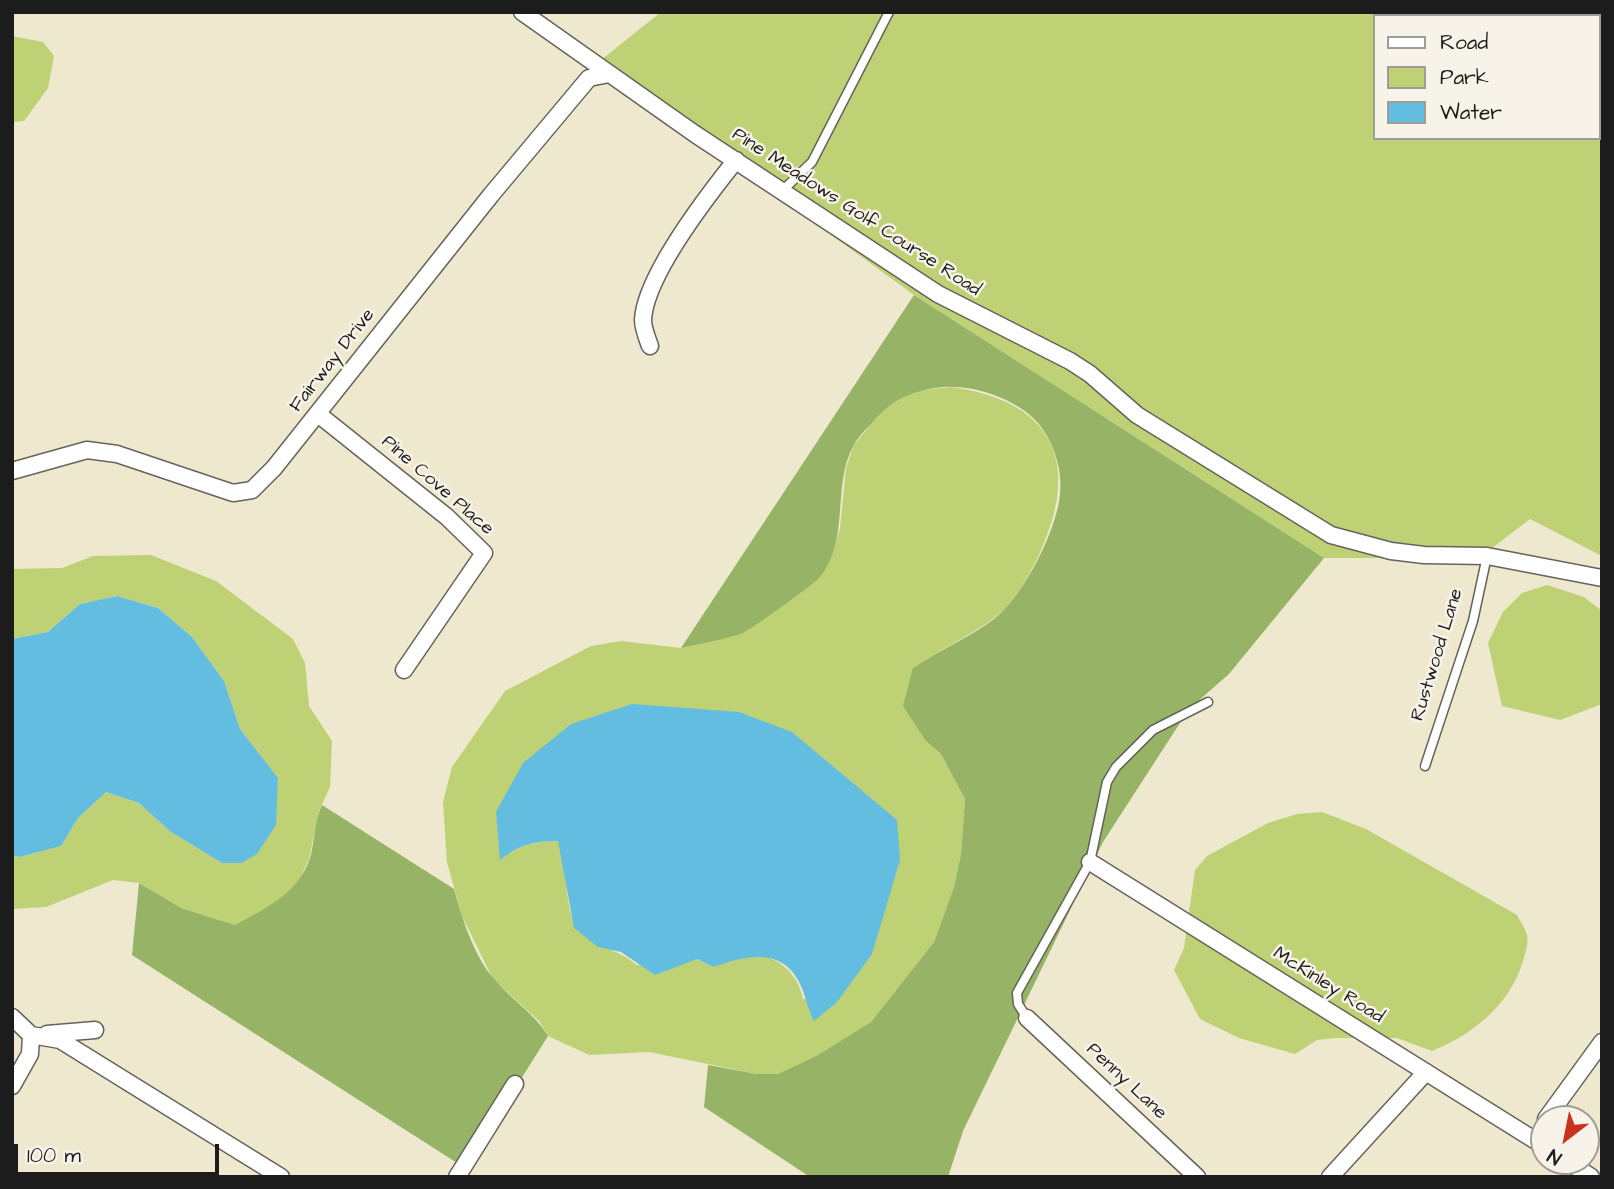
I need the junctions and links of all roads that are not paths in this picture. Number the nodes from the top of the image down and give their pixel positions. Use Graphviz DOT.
graph roads {
  1 [pos="522,12"];
  2 [pos="889,12"];
  3 [pos="609,74"];
  4 [pos="736,160"];
  5 [pos="782,191"];
  6 [pos="650,346"];
  7 [pos="318,414"];
  8 [pos="12,471"];
  9 [pos="1487,556"];
  10 [pos="1602,578"];
  11 [pos="404,670"];
  12 [pos="1208,702"];
  13 [pos="1425,766"];
  14 [pos="1090,862"];
  15 [pos="12,1017"];
  16 [pos="1027,1018"];
  17 [pos="95,1030"];
  18 [pos="31,1035"];
  19 [pos="1602,1042"];
  20 [pos="1426,1072"];
  21 [pos="515,1084"];
  22 [pos="12,1086"];
  23 [pos="1557,1105"];
  24 [pos="1530,1138"];
  25 [pos="281,1177"];
  26 [pos="457,1177"];
  27 [pos="1197,1177"];
  28 [pos="1330,1177"];
  1 -- 3 [label="street, Pine Meadows Golf Course Road"];
  2 -- 5 [label="lane"];
  3 -- 4 [label="street, Pine Meadows Golf Course Road"];
  3 -- 7 [label="street, Fairway Drive"];
  4 -- 5 [label="street, Pine Meadows Golf Course Road"];
  4 -- 6 [label="street"];
  5 -- 9 [label="street, Pine Meadows Golf Course Road"];
  7 -- 8 [label="street, Fairway Drive"];
  7 -- 11 [label="street, Pine Cove Place"];
  9 -- 10 [label="street, Pine Meadows Golf Course Road"];
  9 -- 13 [label="lane, Rustwood Lane"];
  12 -- 14 [label="lane"];
  14 -- 16 [label="lane"];
  14 -- 20 [label="street, McKinley Road"];
  15 -- 18 [label="street"];
  16 -- 27 [label="street, Penny Lane"];
  17 -- 18 [label="street"];
  18 -- 22 [label="street"];
  18 -- 25 [label="street"];
  19 -- 23 [label="street"];
  20 -- 24 [label="street, McKinley Road"];
  20 -- 28 [label="street"];
  21 -- 26 [label="street"];
}
